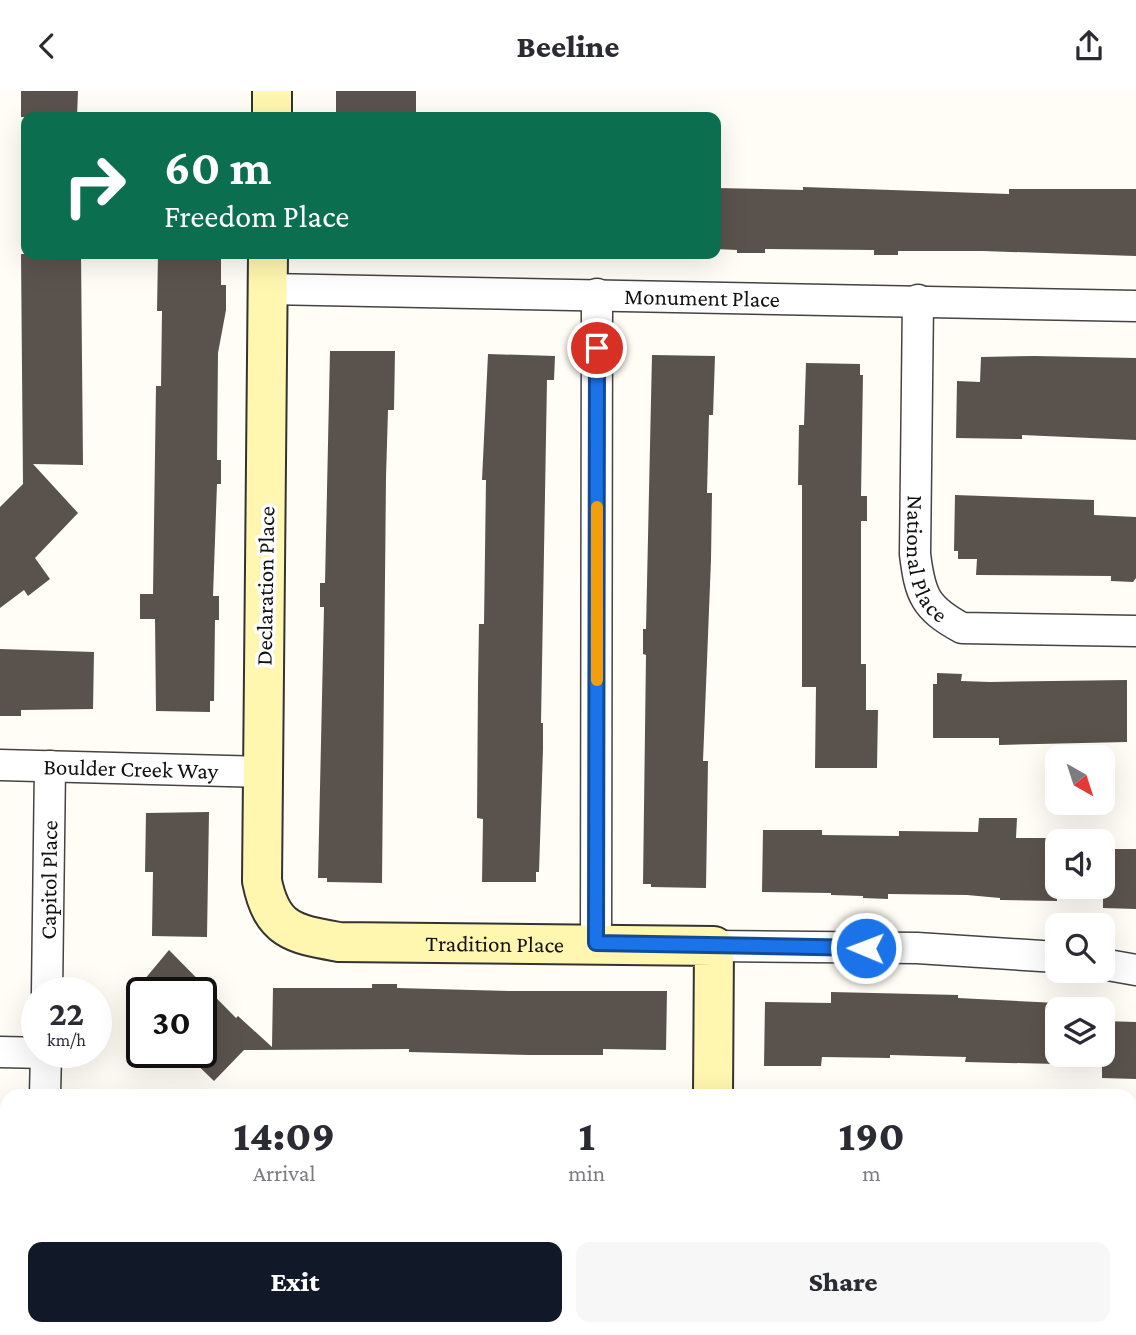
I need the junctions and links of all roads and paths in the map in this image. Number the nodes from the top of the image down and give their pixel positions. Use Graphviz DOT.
graph roads {
  1 [pos="272,91"];
  2 [pos="272,112"];
  3 [pos="268,271"];
  4 [pos="597,294"];
  5 [pos="918,300"];
  6 [pos="1136,306"];
  7 [pos="1136,631"];
  8 [pos="0,765"];
  9 [pos="50,766"];
  10 [pos="263,772"];
  11 [pos="274,917"];
  12 [pos="596,943"];
  13 [pos="714,946"];
  14 [pos="1045,956"];
  15 [pos="1115,966"];
  16 [pos="1136,970"];
  17 [pos="47,977"];
  18 [pos="0,1052"];
  19 [pos="21,1052"];
  20 [pos="46,1068"];
  21 [pos="46,1089"];
  22 [pos="713,1089"];
  1 -- 2 [label="street"];
  3 -- 4 [label="street, Monument Place"];
  3 -- 10 [label="street, Declaration Place"];
  4 -- 5 [label="street, Monument Place"];
  4 -- 12 [label="street"];
  5 -- 6 [label="street, Monument Place"];
  5 -- 7 [label="street, National Place"];
  8 -- 9 [label="street, Boulder Creek Way"];
  9 -- 10 [label="street, Boulder Creek Way"];
  9 -- 17 [label="street, Capitol Place"];
  10 -- 11 [label="street, Declaration Place"];
  11 -- 12 [label="street, Tradition Place"];
  12 -- 13 [label="street, Tradition Place"];
  13 -- 14 [label="street, Tradition Place"];
  13 -- 22 [label="street"];
  15 -- 16 [label="street"];
  18 -- 19 [label="street"];
  20 -- 21 [label="street"];
}
